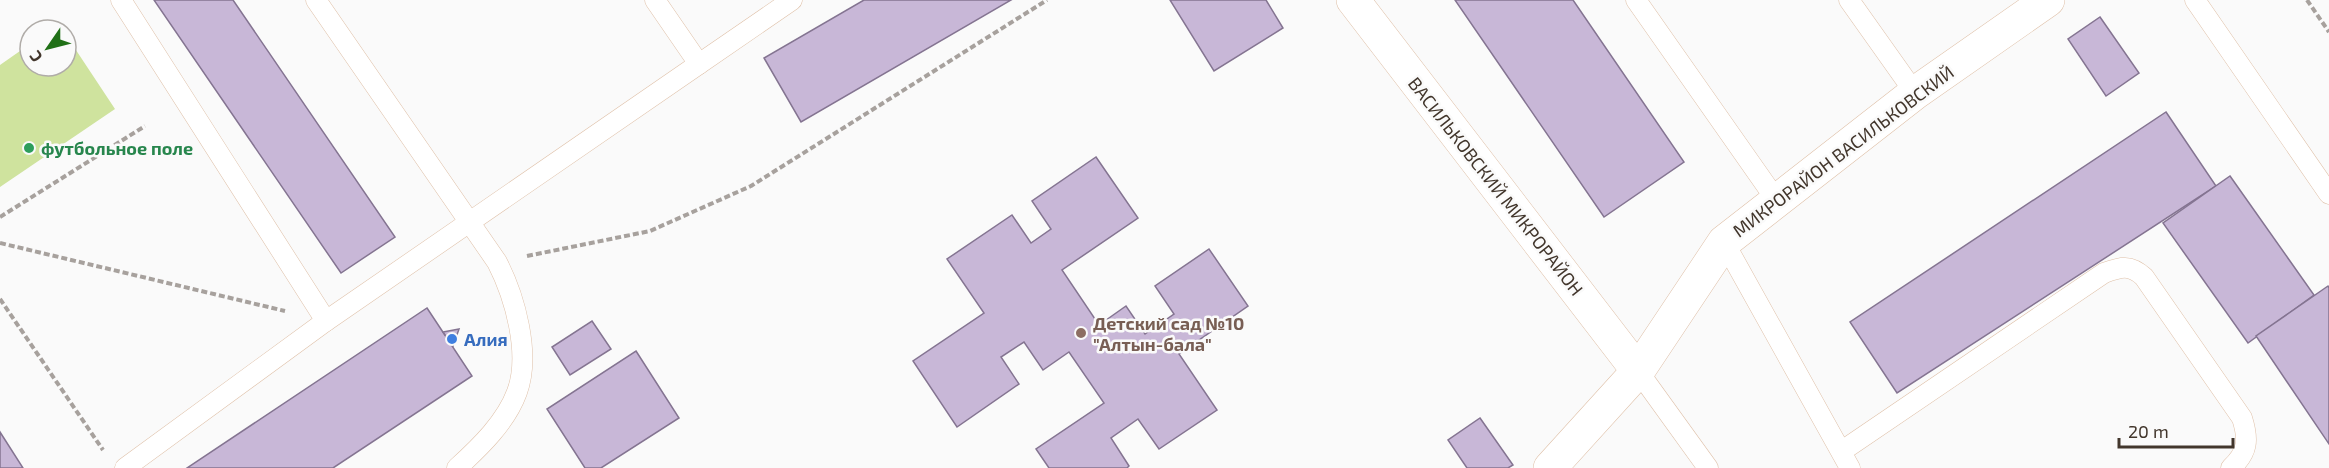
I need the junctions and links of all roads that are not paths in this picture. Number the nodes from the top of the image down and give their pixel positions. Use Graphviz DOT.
graph roads {
  1 [pos="122,0"];
  2 [pos="316,0"];
  3 [pos="655,0"];
  4 [pos="792,0"];
  5 [pos="1353,0"];
  6 [pos="1636,0"];
  7 [pos="1849,0"];
  8 [pos="2048,0"];
  9 [pos="2195,0"];
  10 [pos="699,64"];
  11 [pos="1915,93"];
  12 [pos="2329,194"];
  13 [pos="1776,201"];
  14 [pos="469,223"];
  15 [pos="1724,242"];
  16 [pos="326,321"];
  17 [pos="1638,371"];
  18 [pos="1846,459"];
  19 [pos="117,463"];
  20 [pos="457,468"];
  21 [pos="1550,468"];
  22 [pos="1708,468"];
  23 [pos="2231,468"];
  1 -- 16 [label="lane"];
  2 -- 14 [label="lane"];
  3 -- 10 [label="lane"];
  4 -- 10 [label="lane"];
  5 -- 17 [label="street, ВАСИЛЬКОВСКИЙ МИКРОРАЙОН"];
  6 -- 13 [label="lane"];
  7 -- 11 [label="lane"];
  8 -- 11 [label="street, МИКРОРАЙОН ВАСИЛЬКОВСКИЙ"];
  9 -- 12 [label="lane"];
  10 -- 14 [label="lane"];
  11 -- 13 [label="street, МИКРОРАЙОН ВАСИЛЬКОВСКИЙ"];
  13 -- 15 [label="street, МИКРОРАЙОН ВАСИЛЬКОВСКИЙ"];
  14 -- 16 [label="lane"];
  14 -- 20 [label="lane"];
  15 -- 17 [label="street, МИКРОРАЙОН ВАСИЛЬКОВСКИЙ"];
  15 -- 18 [label="lane"];
  16 -- 19 [label="lane"];
  17 -- 21 [label="street, МИКРОРАЙОН ВАСИЛЬКОВСКИЙ"];
  17 -- 22 [label="lane"];
  18 -- 23 [label="lane"];
}
